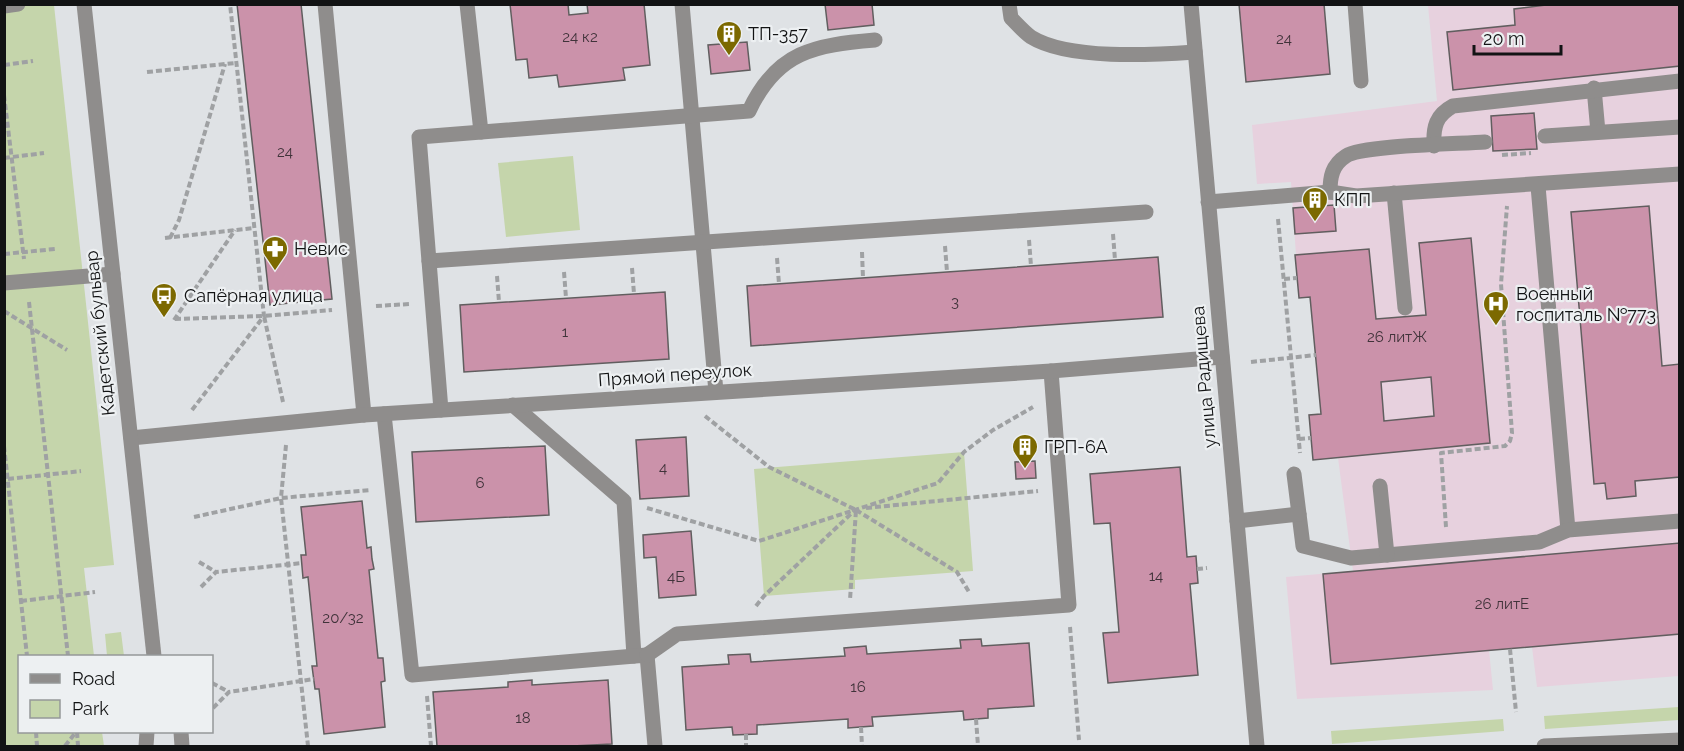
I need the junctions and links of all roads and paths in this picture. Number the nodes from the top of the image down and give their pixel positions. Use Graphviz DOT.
graph roads {
  1 [pos="18,4"];
  2 [pos="84,4"];
  3 [pos="230,4"];
  4 [pos="325,4"];
  5 [pos="467,4"];
  6 [pos="682,4"];
  7 [pos="1009,4"];
  8 [pos="1191,4"];
  9 [pos="1354,4"];
  10 [pos="4,6"];
  11 [pos="875,40"];
  12 [pos="1195,52"];
  13 [pos="33,61"];
  14 [pos="235,63"];
  15 [pos="225,64"];
  16 [pos="4,65"];
  17 [pos="147,72"];
  18 [pos="1361,81"];
  19 [pos="1680,81"];
  20 [pos="1594,88"];
  21 [pos="4,95"];
  22 [pos="693,116"];
  23 [pos="1680,127"];
  24 [pos="481,132"];
  25 [pos="1598,132"];
  26 [pos="1545,136"];
  27 [pos="1485,142"];
  28 [pos="1434,146"];
  29 [pos="44,153"];
  30 [pos="12,157"];
  31 [pos="4,158"];
  32 [pos="1680,174"];
  33 [pos="1538,186"];
  34 [pos="1508,187"];
  35 [pos="1330,192"];
  36 [pos="1394,194"];
  37 [pos="1276,197"];
  38 [pos="1208,202"];
  39 [pos="1146,212"];
  40 [pos="254,228"];
  41 [pos="235,230"];
  42 [pos="704,243"];
  43 [pos="55,249"];
  44 [pos="24,252"];
  45 [pos="4,254"];
  46 [pos="429,261"];
  47 [pos="113,274"];
  48 [pos="1298,278"];
  49 [pos="1284,279"];
  50 [pos="27,281"];
  51 [pos="4,283"];
  52 [pos="432,302"];
  53 [pos="354,308"];
  54 [pos="1405,308"];
  55 [pos="4,311"];
  56 [pos="264,316"];
  57 [pos="32,328"];
  58 [pos="67,350"];
  59 [pos="1316,355"];
  60 [pos="1222,357"];
  61 [pos="1292,358"];
  62 [pos="1251,362"];
  63 [pos="1051,371"];
  64 [pos="716,392"];
  65 [pos="677,394"];
  66 [pos="1053,400"];
  67 [pos="513,405"];
  68 [pos="441,410"];
  69 [pos="384,414"];
  70 [pos="364,415"];
  71 [pos="185,419"];
  72 [pos="288,423"];
  73 [pos="131,438"];
  74 [pos="1311,438"];
  75 [pos="1299,439"];
  76 [pos="4,446"];
  77 [pos="81,471"];
  78 [pos="1294,474"];
  79 [pos="48,475"];
  80 [pos="8,479"];
  81 [pos="1380,486"];
  82 [pos="392,488"];
  83 [pos="1059,489"];
  84 [pos="281,498"];
  85 [pos="624,501"];
  86 [pos="856,510"];
  87 [pos="1299,514"];
  88 [pos="194,517"];
  89 [pos="1237,521"];
  90 [pos="1680,521"];
  91 [pos="1568,530"];
  92 [pos="1448,550"];
  93 [pos="1387,555"];
  94 [pos="199,562"];
  95 [pos="302,563"];
  96 [pos="288,565"];
  97 [pos="1207,568"];
  98 [pos="1197,569"];
  99 [pos="216,572"];
  100 [pos="201,587"];
  101 [pos="95,592"];
  102 [pos="62,596"];
  103 [pos="21,601"];
  104 [pos="1069,605"];
  105 [pos="981,612"];
  106 [pos="852,621"];
  107 [pos="740,629"];
  108 [pos="1510,649"];
  109 [pos="27,655"];
  110 [pos="68,655"];
  111 [pos="154,655"];
  112 [pos="641,655"];
  113 [pos="426,674"];
  114 [pos="314,679"];
  115 [pos="301,681"];
  116 [pos="213,684"];
  117 [pos="229,692"];
  118 [pos="213,708"];
  119 [pos="1516,712"];
  120 [pos="976,719"];
  121 [pos="861,727"];
  122 [pos="75,733"];
  123 [pos="746,734"];
  124 [pos="1079,740"];
  125 [pos="1680,740"];
  126 [pos="65,747"];
  127 [pos="308,747"];
  128 [pos="431,747"];
  129 [pos="655,747"];
  130 [pos="746,747"];
  131 [pos="862,747"];
  132 [pos="978,747"];
  133 [pos="1257,747"];
  134 [pos="1544,747"];
  1 -- 10 [label="street"];
  2 -- 47 [label="street, Кадетский бульвар"];
  3 -- 14 [label="path"];
  4 -- 53 [label="street"];
  5 -- 24 [label="street"];
  6 -- 22 [label="street"];
  7 -- 12 [label="street"];
  8 -- 12 [label="street, улица Радищева"];
  9 -- 18 [label="street"];
  11 -- 22 [label="street"];
  12 -- 38 [label="street, улица Радищева"];
  13 -- 16 [label="path"];
  14 -- 15 [label="path"];
  14 -- 40 [label="path"];
  15 -- 17 [label="path"];
  15 -- 41 [label="path"];
  19 -- 20 [label="street"];
  20 -- 25 [label="street"];
  20 -- 28 [label="street"];
  21 -- 30 [label="path"];
  22 -- 24 [label="street"];
  22 -- 42 [label="street"];
  23 -- 25 [label="street"];
  24 -- 46 [label="street"];
  25 -- 26 [label="street"];
  26 -- 27 [label="path"];
  27 -- 28 [label="street"];
  28 -- 35 [label="street"];
  29 -- 30 [label="path"];
  30 -- 31 [label="path"];
  30 -- 44 [label="path"];
  32 -- 33 [label="street"];
  33 -- 34 [label="street"];
  33 -- 91 [label="street"];
  34 -- 36 [label="street"];
  34 -- 92 [label="path"];
  35 -- 36 [label="street"];
  35 -- 37 [label="street"];
  36 -- 54 [label="street"];
  37 -- 38 [label="street"];
  37 -- 49 [label="path"];
  38 -- 60 [label="street, улица Радищева"];
  39 -- 42 [label="street"];
  40 -- 41 [label="path"];
  40 -- 56 [label="path"];
  41 -- 56 [label="path"];
  42 -- 46 [label="street"];
  42 -- 64 [label="street"];
  43 -- 44 [label="path"];
  44 -- 45 [label="path"];
  44 -- 50 [label="path"];
  46 -- 52 [label="street"];
  47 -- 50 [label="street"];
  47 -- 73 [label="street, Кадетский бульвар"];
  48 -- 49 [label="path"];
  49 -- 61 [label="path"];
  50 -- 51 [label="street"];
  50 -- 57 [label="path"];
  52 -- 53 [label="path"];
  52 -- 68 [label="street"];
  53 -- 56 [label="path"];
  53 -- 70 [label="street"];
  55 -- 57 [label="path"];
  56 -- 71 [label="path"];
  56 -- 72 [label="path"];
  57 -- 58 [label="path"];
  57 -- 79 [label="path"];
  59 -- 61 [label="path"];
  60 -- 63 [label="street, Прямой переулок"];
  60 -- 89 [label="street, улица Радищева"];
  61 -- 62 [label="path"];
  61 -- 75 [label="path"];
  63 -- 64 [label="street, Прямой переулок"];
  63 -- 66 [label="street"];
  64 -- 65 [label="street, Прямой переулок"];
  65 -- 67 [label="street, Прямой переулок"];
  65 -- 86 [label="path"];
  66 -- 83 [label="street"];
  66 -- 86 [label="path"];
  67 -- 68 [label="street, Прямой переулок"];
  67 -- 85 [label="street"];
  68 -- 69 [label="street, Прямой переулок"];
  69 -- 70 [label="street, Прямой переулок"];
  69 -- 82 [label="street"];
  70 -- 72 [label="street, Прямой переулок"];
  72 -- 73 [label="street, Прямой переулок"];
  72 -- 84 [label="path"];
  73 -- 111 [label="street, Кадетский бульвар"];
  74 -- 75 [label="path"];
  75 -- 78 [label="path"];
  76 -- 80 [label="path"];
  77 -- 79 [label="path"];
  78 -- 87 [label="street"];
  79 -- 80 [label="path"];
  79 -- 102 [label="path"];
  80 -- 103 [label="path"];
  81 -- 93 [label="street"];
  82 -- 84 [label="path"];
  82 -- 113 [label="street"];
  83 -- 86 [label="path"];
  83 -- 104 [label="street"];
  84 -- 88 [label="path"];
  84 -- 96 [label="path"];
  85 -- 86 [label="path"];
  85 -- 112 [label="street"];
  86 -- 105 [label="path"];
  86 -- 106 [label="path"];
  86 -- 107 [label="path"];
  87 -- 89 [label="street"];
  87 -- 93 [label="street"];
  89 -- 133 [label="street, улица Радищева"];
  90 -- 91 [label="street"];
  91 -- 92 [label="street"];
  92 -- 93 [label="street"];
  94 -- 99 [label="path"];
  95 -- 96 [label="path"];
  96 -- 99 [label="path"];
  96 -- 115 [label="path"];
  97 -- 98 [label="path"];
  99 -- 100 [label="path"];
  101 -- 102 [label="path"];
  102 -- 103 [label="path"];
  102 -- 110 [label="path"];
  103 -- 109 [label="path"];
  104 -- 105 [label="street"];
  104 -- 124 [label="path"];
  105 -- 106 [label="street"];
  106 -- 107 [label="street"];
  107 -- 112 [label="street"];
  108 -- 119 [label="path"];
  112 -- 113 [label="street"];
  112 -- 129 [label="street"];
  113 -- 128 [label="path"];
  114 -- 115 [label="path"];
  115 -- 117 [label="path"];
  115 -- 127 [label="path"];
  116 -- 117 [label="path"];
  117 -- 118 [label="path"];
  120 -- 132 [label="path"];
  121 -- 131 [label="path"];
  122 -- 126 [label="path"];
  123 -- 130 [label="path"];
  125 -- 134 [label="street"];
}
